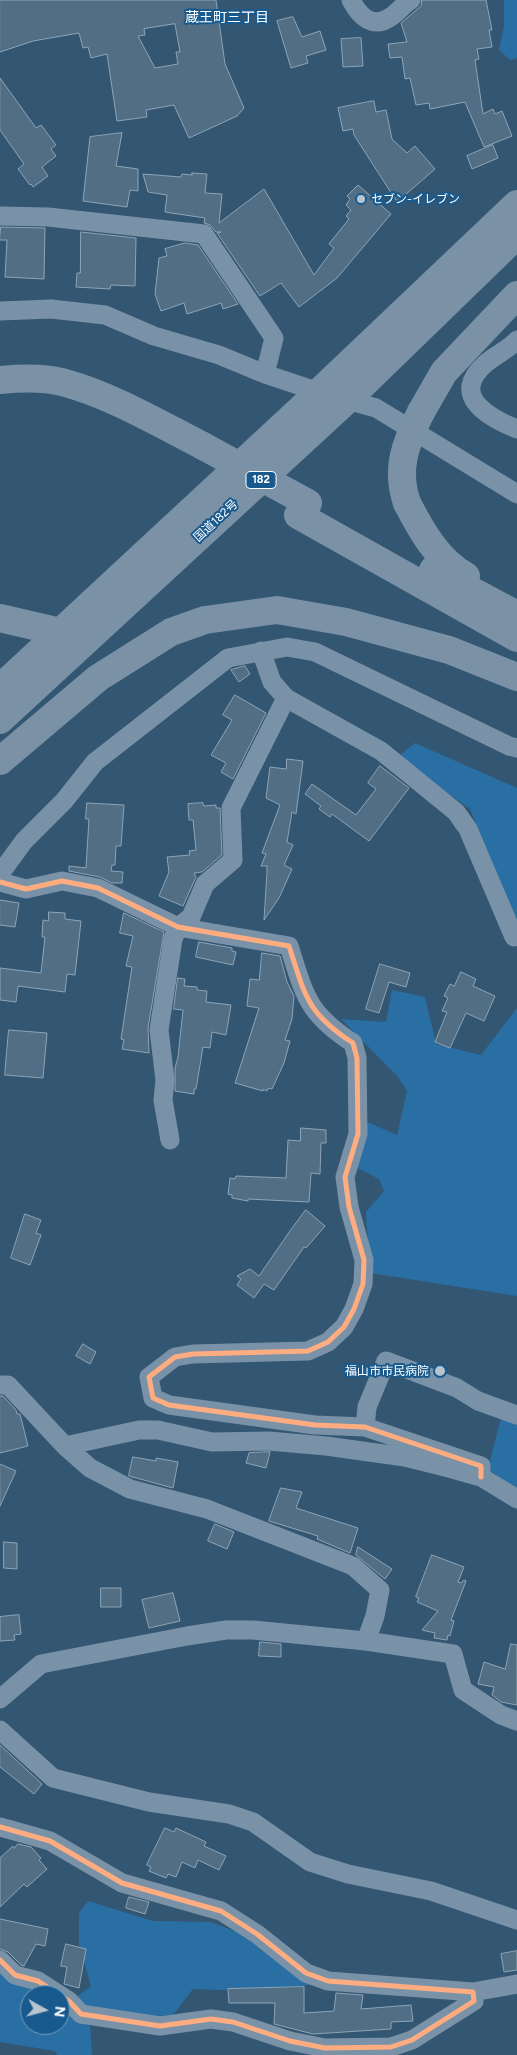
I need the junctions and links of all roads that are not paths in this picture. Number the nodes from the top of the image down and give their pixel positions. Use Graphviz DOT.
graph roads {
  1 [pos="351,0"];
  2 [pos="411,0"];
  3 [pos="517,204"];
  4 [pos="0,216"];
  5 [pos="517,235"];
  6 [pos="517,295"];
  7 [pos="0,311"];
  8 [pos="517,340"];
  9 [pos="265,374"];
  10 [pos="0,380"];
  11 [pos="318,392"];
  12 [pos="0,396"];
  13 [pos="347,400"];
  14 [pos="517,429"];
  15 [pos="198,453"];
  16 [pos="517,494"];
  17 [pos="303,509"];
  18 [pos="517,602"];
  19 [pos="517,614"];
  20 [pos="0,618"];
  21 [pos="60,632"];
  22 [pos="517,638"];
  23 [pos="261,651"];
  24 [pos="517,677"];
  25 [pos="0,688"];
  26 [pos="286,698"];
  27 [pos="0,720"];
  28 [pos="514,743"];
  29 [pos="0,761"];
  30 [pos="0,874"];
  31 [pos="0,882"];
  32 [pos="178,927"];
  33 [pos="514,937"];
  34 [pos="170,1140"];
  35 [pos="0,1385"];
  36 [pos="517,1415"];
  37 [pos="365,1427"];
  38 [pos="66,1446"];
  39 [pos="481,1477"];
  40 [pos="517,1499"];
  41 [pos="366,1641"];
  42 [pos="0,1699"];
  43 [pos="517,1721"];
  44 [pos="0,1730"];
  45 [pos="0,1826"];
  46 [pos="517,1920"];
  47 [pos="0,1960"];
  48 [pos="517,1984"];
  49 [pos="473,1992"];
  1 -- 2 [label="street"];
  3 -- 11 [label="highway, 国道182号 / 182"];
  4 -- 9 [label="street"];
  5 -- 13 [label="highway, 国道182号 / 182"];
  6 -- 18 [label="highway, bridge"];
  7 -- 9 [label="street"];
  8 -- 14 [label="street"];
  9 -- 11 [label="street"];
  10 -- 15 [label="highway"];
  11 -- 13 [label="street"];
  11 -- 21 [label="highway, 国道182号 / 182"];
  12 -- 15 [label="highway"];
  13 -- 16 [label="street"];
  13 -- 27 [label="highway, 国道182号 / 182"];
  15 -- 17 [label="highway, bridge"];
  17 -- 19 [label="highway"];
  17 -- 22 [label="highway"];
  20 -- 21 [label="highway"];
  21 -- 25 [label="highway, 国道182号 / 182"];
  23 -- 26 [label="street"];
  23 -- 28 [label="street"];
  23 -- 30 [label="street"];
  24 -- 29 [label="highway"];
  26 -- 32 [label="street"];
  26 -- 33 [label="street"];
  31 -- 32 [label="street"];
  32 -- 34 [label="street"];
  32 -- 37 [label="street"];
  35 -- 38 [label="street"];
  36 -- 37 [label="street"];
  37 -- 39 [label="street"];
  38 -- 39 [label="street"];
  38 -- 41 [label="street"];
  39 -- 40 [label="street"];
  41 -- 42 [label="street"];
  41 -- 43 [label="street"];
  44 -- 46 [label="street"];
  45 -- 49 [label="street"];
  47 -- 49 [label="street"];
  48 -- 49 [label="street"];
}
